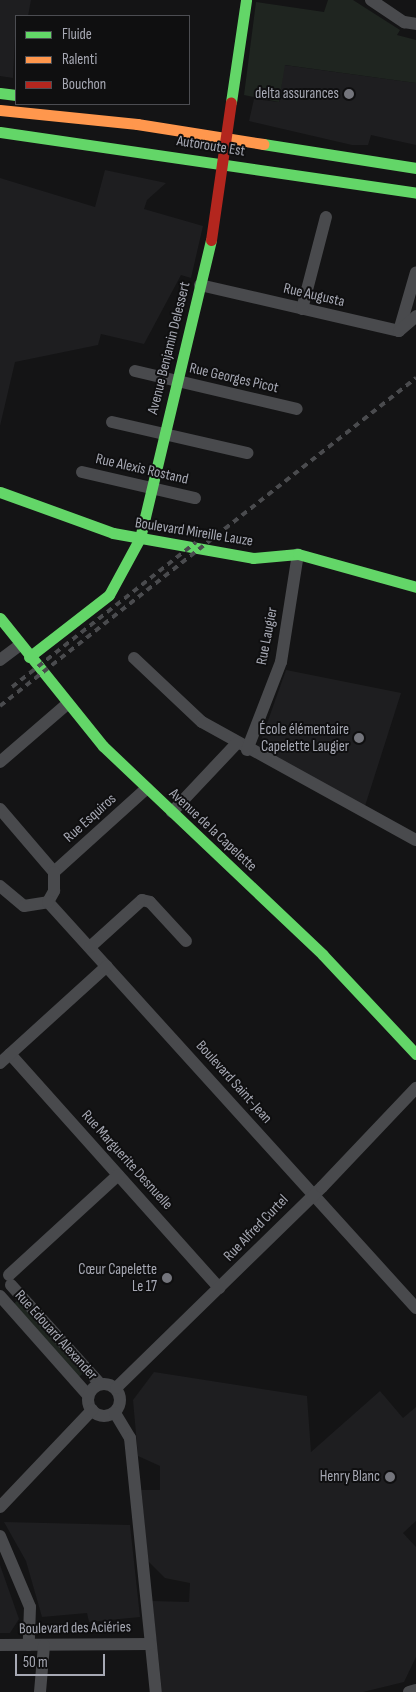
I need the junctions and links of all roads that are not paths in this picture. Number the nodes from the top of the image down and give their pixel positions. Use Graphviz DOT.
graph roads {
  1 [pos="246,0"];
  2 [pos="371,0"];
  3 [pos="416,24"];
  4 [pos="0,93"];
  5 [pos="15,95"];
  6 [pos="80,105"];
  7 [pos="0,110"];
  8 [pos="137,124"];
  9 [pos="0,132"];
  10 [pos="416,168"];
  11 [pos="416,193"];
  12 [pos="326,217"];
  13 [pos="416,272"];
  14 [pos="200,285"];
  15 [pos="302,309"];
  16 [pos="416,316"];
  17 [pos="399,331"];
  18 [pos="135,372"];
  19 [pos="177,381"];
  20 [pos="297,409"];
  21 [pos="112,422"];
  22 [pos="164,434"];
  23 [pos="247,453"];
  24 [pos="82,472"];
  25 [pos="151,488"];
  26 [pos="0,492"];
  27 [pos="195,498"];
  28 [pos="140,538"];
  29 [pos="298,554"];
  30 [pos="416,587"];
  31 [pos="0,618"];
  32 [pos="20,645"];
  33 [pos="30,657"];
  34 [pos="134,658"];
  35 [pos="0,660"];
  36 [pos="66,705"];
  37 [pos="242,746"];
  38 [pos="0,762"];
  39 [pos="147,788"];
  40 [pos="0,809"];
  41 [pos="172,812"];
  42 [pos="416,840"];
  43 [pos="54,872"];
  44 [pos="0,886"];
  45 [pos="48,902"];
  46 [pos="186,941"];
  47 [pos="90,947"];
  48 [pos="107,966"];
  49 [pos="10,1054"];
  50 [pos="416,1054"];
  51 [pos="0,1063"];
  52 [pos="416,1088"];
  53 [pos="118,1175"];
  54 [pos="312,1193"];
  55 [pos="7,1277"];
  56 [pos="219,1288"];
  57 [pos="0,1296"];
  58 [pos="416,1308"];
  59 [pos="100,1384"];
  60 [pos="116,1388"];
  61 [pos="88,1395"];
  62 [pos="92,1410"];
  63 [pos="115,1412"];
  64 [pos="0,1507"];
  65 [pos="0,1536"];
  66 [pos="150,1644"];
  67 [pos="0,1645"];
  68 [pos="29,1645"];
  69 [pos="44,1645"];
  70 [pos="416,1690"];
  71 [pos="40,1692"];
  72 [pos="156,1692"];
  73 [pos="409,1692"];
  1 -- 14 [label="main road, Avenue Benjamin Delessert"];
  2 -- 3 [label="street"];
  4 -- 5 [label="main road"];
  6 -- 8 [label="main road"];
  7 -- 8 [label="main road, Autoroute Est"];
  8 -- 10 [label="main road, Autoroute Est"];
  9 -- 11 [label="main road, Autoroute Est"];
  12 -- 15 [label="street"];
  13 -- 17 [label="street"];
  14 -- 15 [label="street, Rue Augusta"];
  14 -- 19 [label="main road, Avenue Benjamin Delessert"];
  15 -- 17 [label="street, Rue Augusta"];
  16 -- 17 [label="street"];
  18 -- 19 [label="street, Rue Georges Picot"];
  19 -- 20 [label="street, Rue Georges Picot"];
  19 -- 22 [label="main road, Avenue Benjamin Delessert"];
  21 -- 22 [label="street"];
  22 -- 23 [label="street"];
  22 -- 25 [label="main road, Avenue Benjamin Delessert"];
  24 -- 25 [label="street, Rue Alexis Rostand"];
  25 -- 27 [label="street, Rue Alexis Rostand"];
  25 -- 28 [label="main road, Avenue Benjamin Delessert"];
  26 -- 28 [label="main road, Boulevard Mireille Lauze"];
  28 -- 29 [label="main road, Boulevard Mireille Lauze"];
  28 -- 33 [label="main road, Avenue Benjamin Delessert"];
  29 -- 30 [label="main road, Boulevard Mireille Lauze"];
  29 -- 37 [label="street, Rue Laugier"];
  31 -- 32 [label="main road, Avenue de la Capelette"];
  32 -- 33 [label="main road, Avenue de la Capelette"];
  32 -- 35 [label="street"];
  33 -- 36 [label="main road, Avenue de la Capelette"];
  34 -- 37 [label="street"];
  36 -- 38 [label="street"];
  36 -- 39 [label="main road, Avenue de la Capelette"];
  37 -- 41 [label="street"];
  37 -- 42 [label="street"];
  39 -- 41 [label="main road, Avenue de la Capelette"];
  39 -- 43 [label="street, Rue Esquiros"];
  40 -- 43 [label="street"];
  41 -- 50 [label="main road, Avenue de la Capelette"];
  43 -- 45 [label="street"];
  44 -- 45 [label="street"];
  45 -- 47 [label="street, Boulevard Saint-Jean"];
  46 -- 47 [label="street"];
  47 -- 48 [label="street, Boulevard Saint-Jean"];
  48 -- 49 [label="street"];
  48 -- 54 [label="street, Boulevard Saint-Jean"];
  49 -- 51 [label="street"];
  49 -- 53 [label="street, Rue Marguerite Desnuelle"];
  52 -- 54 [label="street, Rue Alfred Curtel"];
  53 -- 55 [label="street"];
  53 -- 56 [label="street, Rue Marguerite Desnuelle"];
  54 -- 56 [label="street, Rue Alfred Curtel"];
  54 -- 58 [label="street, Boulevard Saint-Jean"];
  55 -- 57 [label="street"];
  55 -- 59 [label="street, Rue Edouard Alexander"];
  56 -- 60 [label="street, Rue Alfred Curtel"];
  57 -- 61 [label="street, Rue Edouard Alexander"];
  59 -- 60 [label="street"];
  59 -- 61 [label="street"];
  60 -- 63 [label="street"];
  61 -- 62 [label="street"];
  62 -- 63 [label="street"];
  62 -- 64 [label="street"];
  63 -- 66 [label="street"];
  65 -- 68 [label="street"];
  66 -- 69 [label="street, Boulevard des Aciéries"];
  66 -- 72 [label="street"];
  67 -- 68 [label="street, Boulevard des Aciéries"];
  68 -- 69 [label="street, Boulevard des Aciéries"];
  69 -- 71 [label="street"];
  70 -- 73 [label="street"];
}
